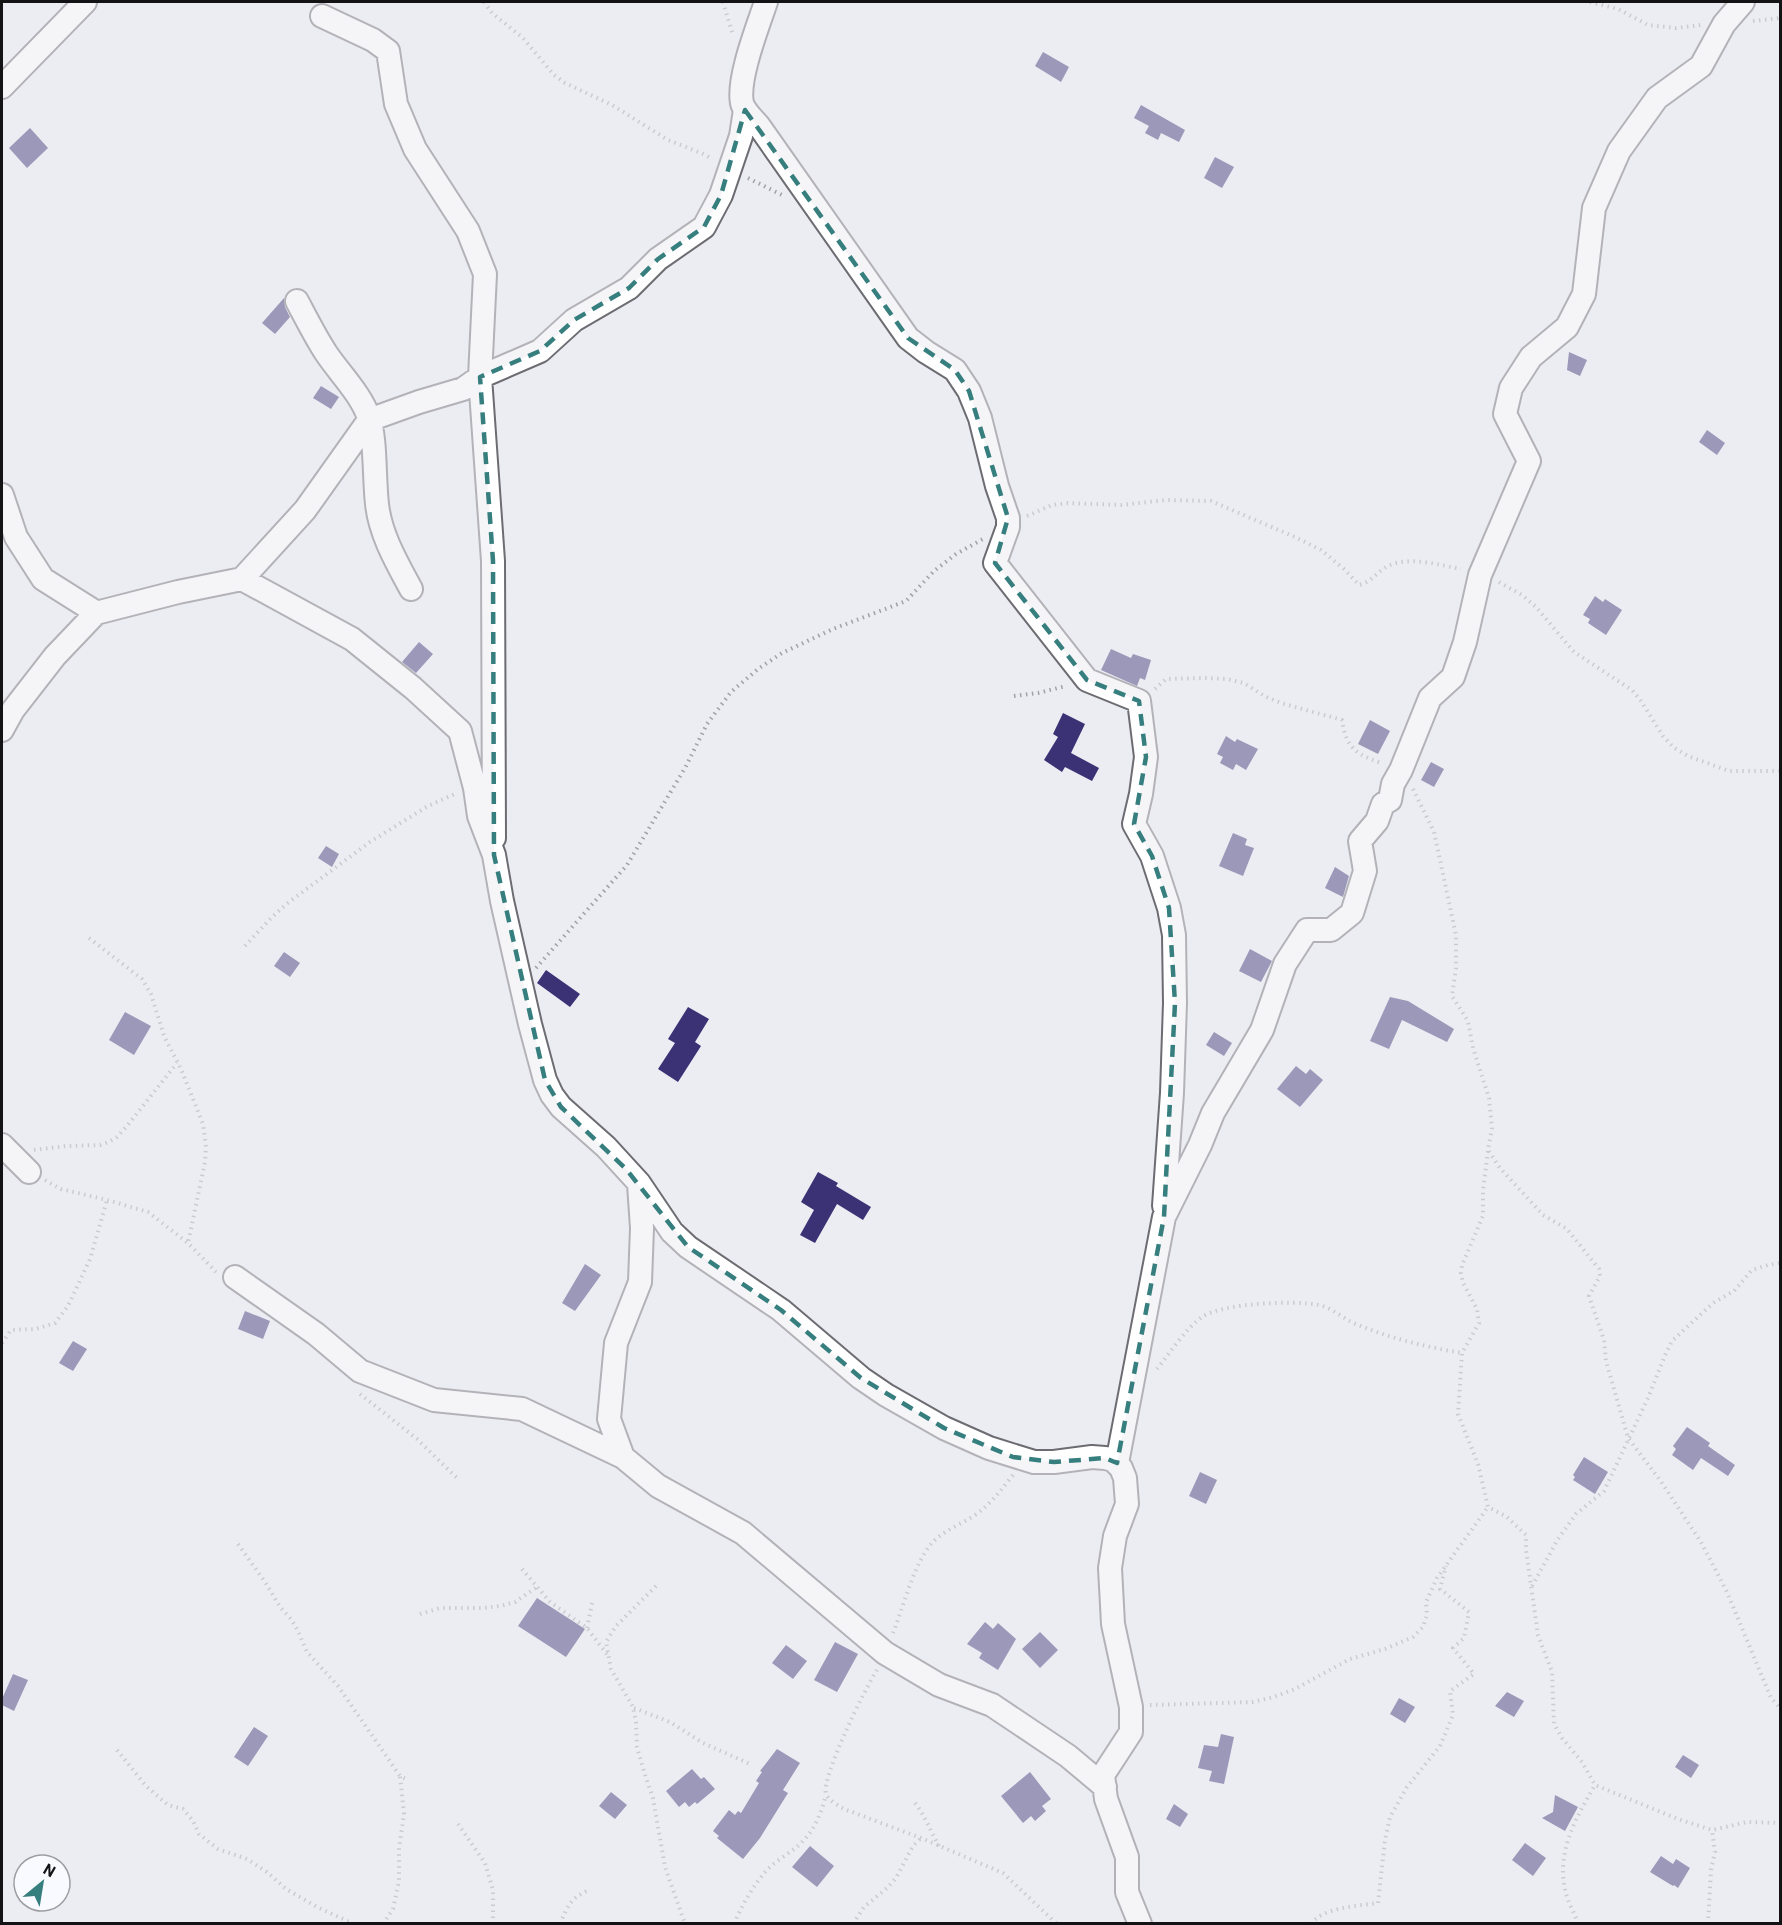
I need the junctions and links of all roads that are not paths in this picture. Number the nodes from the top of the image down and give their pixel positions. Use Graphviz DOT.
graph roads {
  1 [pos="85,2"];
  2 [pos="765,2"];
  3 [pos="1743,2"];
  4 [pos="322,16"];
  5 [pos="2,87"];
  6 [pos="745,110"];
  7 [pos="297,301"];
  8 [pos="480,377"];
  9 [pos="369,420"];
  10 [pos="2,495"];
  11 [pos="243,579"];
  12 [pos="411,589"];
  13 [pos="98,613"];
  14 [pos="2,730"];
  15 [pos="494,855"];
  16 [pos="6,1149"];
  17 [pos="29,1172"];
  18 [pos="639,1183"];
  19 [pos="1164,1217"];
  20 [pos="235,1277"];
  21 [pos="623,1457"];
  22 [pos="1117,1463"];
  23 [pos="1105,1787"];
  24 [pos="1140,1923"];
  1 -- 5 [label="street"];
  2 -- 6 [label="street"];
  3 -- 19 [label="street"];
  4 -- 8 [label="street"];
  6 -- 8 [label="street"];
  6 -- 19 [label="street"];
  7 -- 9 [label="street"];
  8 -- 9 [label="street"];
  8 -- 15 [label="street"];
  9 -- 11 [label="street"];
  9 -- 12 [label="street"];
  10 -- 13 [label="street"];
  11 -- 13 [label="street"];
  11 -- 15 [label="street"];
  13 -- 14 [label="street"];
  15 -- 18 [label="street"];
  16 -- 17 [label="street"];
  18 -- 21 [label="street"];
  18 -- 22 [label="street"];
  19 -- 22 [label="street"];
  20 -- 21 [label="street"];
  21 -- 23 [label="street"];
  22 -- 23 [label="street"];
  23 -- 24 [label="street"];
}
